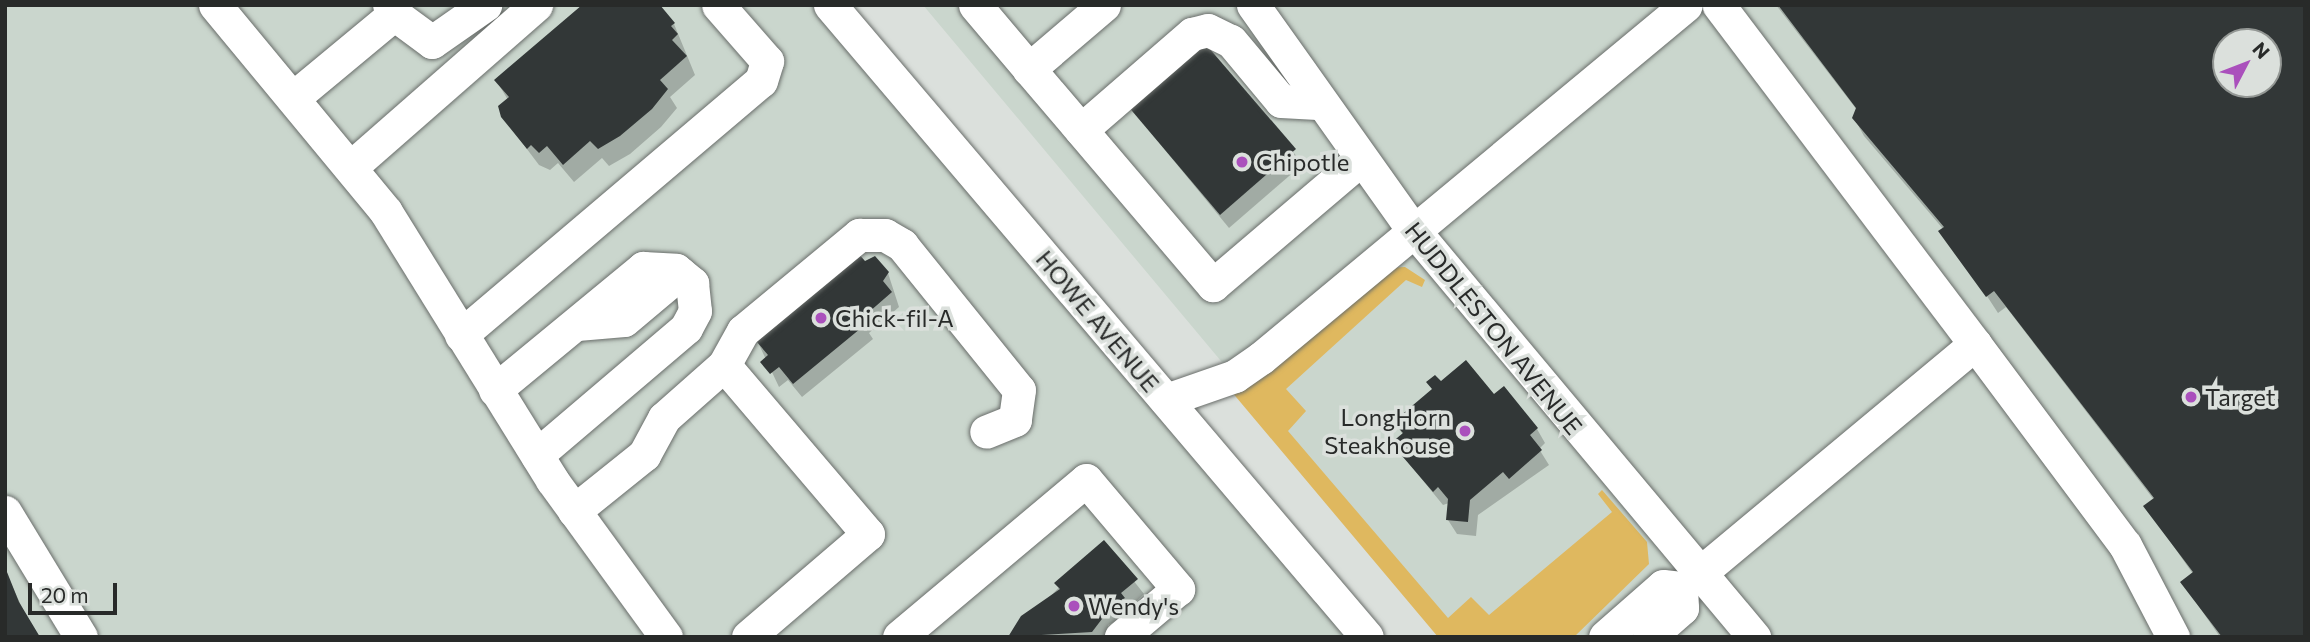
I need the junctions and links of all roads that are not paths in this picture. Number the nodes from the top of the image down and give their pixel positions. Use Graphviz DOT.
graph roads {
  1 [pos="215,5"];
  2 [pos="485,5"];
  3 [pos="536,5"];
  4 [pos="718,5"];
  5 [pos="830,5"];
  6 [pos="975,5"];
  7 [pos="1104,5"];
  8 [pos="1201,5"];
  9 [pos="1253,5"];
  10 [pos="1686,5"];
  11 [pos="1719,5"];
  12 [pos="391,9"];
  13 [pos="1029,69"];
  14 [pos="293,98"];
  15 [pos="1318,103"];
  16 [pos="1075,123"];
  17 [pos="1360,160"];
  18 [pos="351,167"];
  19 [pos="1410,228"];
  20 [pos="461,335"];
  21 [pos="1975,344"];
  22 [pos="724,365"];
  23 [pos="495,390"];
  24 [pos="1166,400"];
  25 [pos="986,432"];
  26 [pos="537,455"];
  27 [pos="574,511"];
  28 [pos="5,512"];
  29 [pos="1700,573"];
  30 [pos="1168,577"];
  31 [pos="911,633"];
  32 [pos="81,637"];
  33 [pos="666,637"];
  34 [pos="748,637"];
  35 [pos="1098,637"];
  36 [pos="1121,637"];
  37 [pos="1367,637"];
  38 [pos="1605,637"];
  39 [pos="1649,637"];
  40 [pos="1754,637"];
  41 [pos="2173,637"];
  1 -- 14 [label="street"];
  2 -- 12 [label="street"];
  3 -- 18 [label="street"];
  4 -- 20 [label="street"];
  5 -- 24 [label="street, HOWE AVENUE"];
  6 -- 13 [label="street"];
  7 -- 13 [label="street"];
  8 -- 16 [label="street"];
  9 -- 15 [label="street, HUDDLESTON AVENUE"];
  10 -- 19 [label="street"];
  11 -- 21 [label="street"];
  12 -- 14 [label="street"];
  13 -- 16 [label="street"];
  14 -- 18 [label="street"];
  15 -- 16 [label="street"];
  15 -- 17 [label="street, HUDDLESTON AVENUE"];
  16 -- 17 [label="street"];
  17 -- 19 [label="street, HUDDLESTON AVENUE"];
  18 -- 20 [label="street"];
  19 -- 24 [label="street"];
  19 -- 29 [label="street, HUDDLESTON AVENUE"];
  20 -- 23 [label="street"];
  21 -- 29 [label="street"];
  21 -- 41 [label="street"];
  22 -- 25 [label="street"];
  22 -- 27 [label="street"];
  22 -- 34 [label="street"];
  23 -- 26 [label="street"];
  23 -- 26 [label="street"];
  24 -- 37 [label="street, HOWE AVENUE"];
  26 -- 27 [label="street"];
  27 -- 33 [label="street"];
  28 -- 32 [label="street"];
  29 -- 40 [label="street, HUDDLESTON AVENUE"];
  30 -- 31 [label="street"];
  30 -- 35 [label="street"];
  30 -- 36 [label="street"];
  38 -- 39 [label="street"];
}
